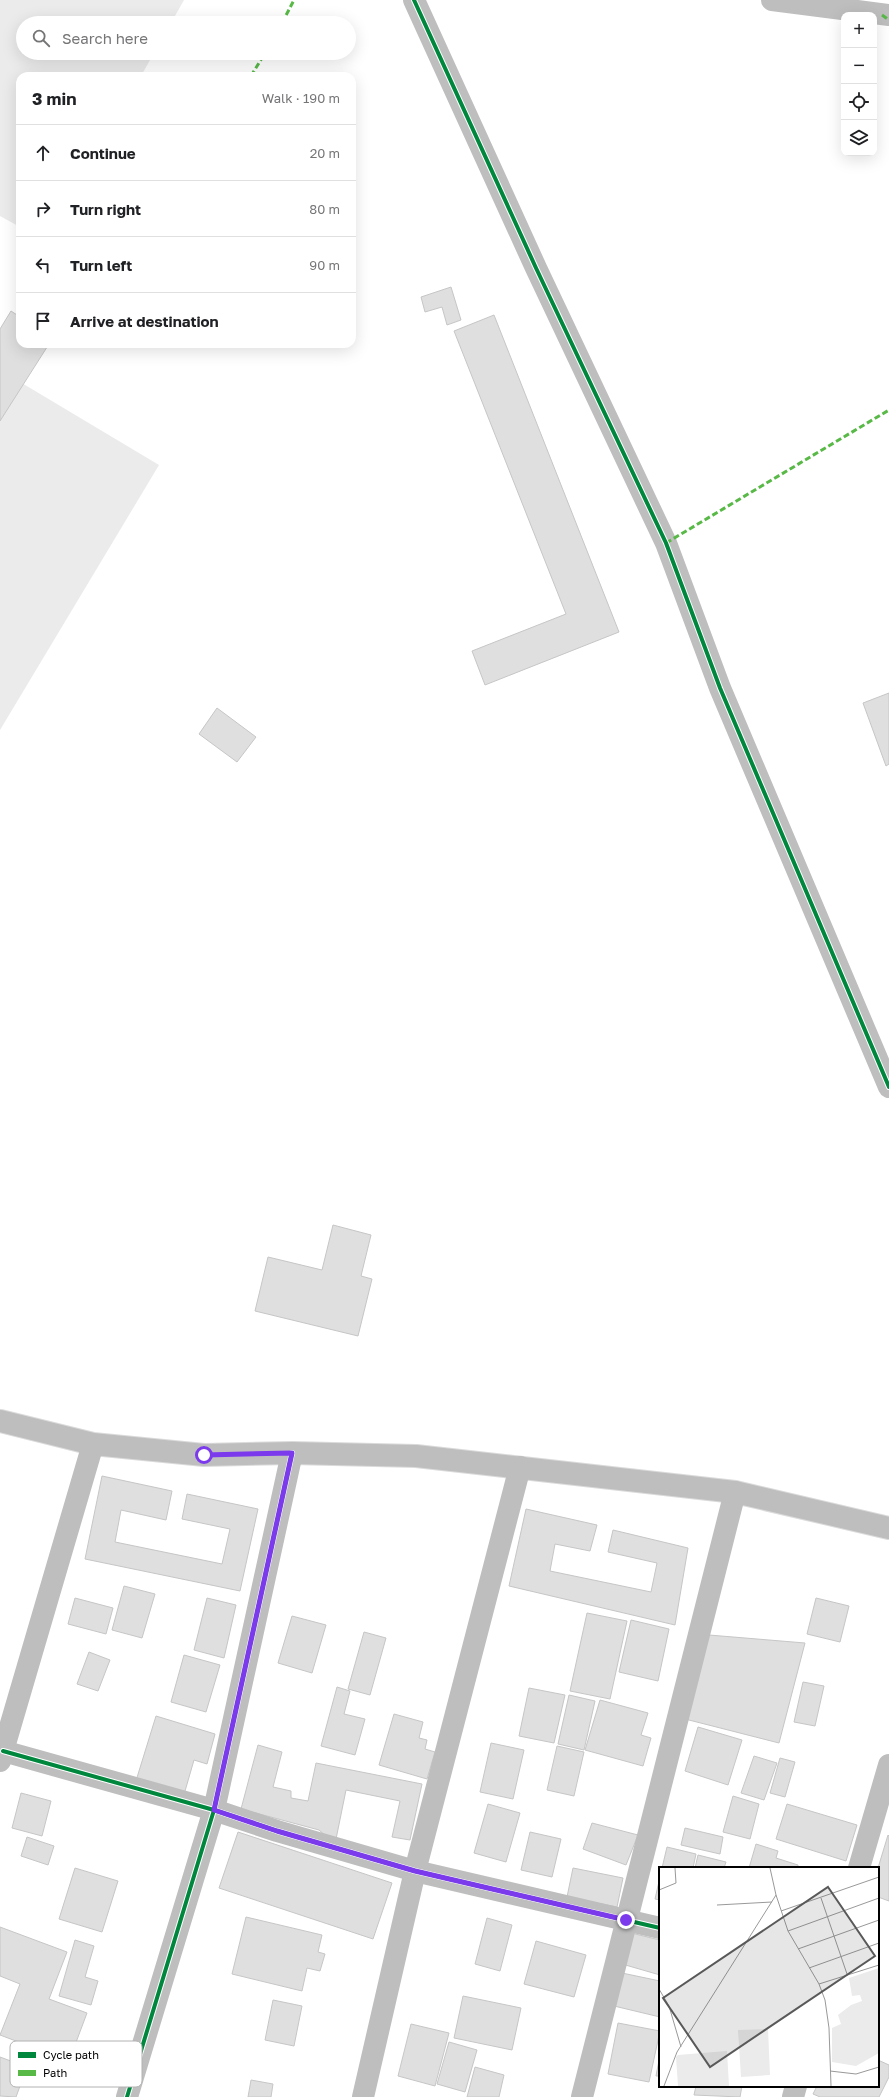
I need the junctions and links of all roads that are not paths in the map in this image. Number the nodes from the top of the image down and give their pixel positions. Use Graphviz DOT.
graph roads {
  1 [pos="414,0"];
  2 [pos="772,0"];
  3 [pos="889,15"];
  4 [pos="889,1087"];
  5 [pos="0,1421"];
  6 [pos="93,1444"];
  7 [pos="292,1453"];
  8 [pos="520,1467"];
  9 [pos="736,1492"];
  10 [pos="889,1528"];
  11 [pos="2,1756"];
  12 [pos="889,1764"];
  13 [pos="214,1810"];
  14 [pos="859,1867"];
  15 [pos="415,1871"];
  16 [pos="626,1920"];
  17 [pos="659,1928"];
  18 [pos="142,2048"];
  19 [pos="130,2087"];
  20 [pos="796,2087"];
  21 [pos="127,2097"];
  22 [pos="363,2097"];
  23 [pos="582,2097"];
  24 [pos="793,2097"];
  1 -- 4 [label="street"];
  2 -- 3 [label="street"];
  5 -- 6 [label="street"];
  6 -- 7 [label="street"];
  6 -- 11 [label="street"];
  7 -- 8 [label="street"];
  7 -- 13 [label="street"];
  8 -- 9 [label="street"];
  8 -- 15 [label="street"];
  9 -- 10 [label="street"];
  9 -- 16 [label="street"];
  11 -- 13 [label="street"];
  12 -- 14 [label="street"];
  13 -- 15 [label="street"];
  13 -- 18 [label="street"];
  15 -- 16 [label="street"];
  15 -- 22 [label="street"];
  16 -- 17 [label="street"];
  16 -- 23 [label="street"];
  19 -- 21 [label="street"];
  20 -- 24 [label="street"];
}
